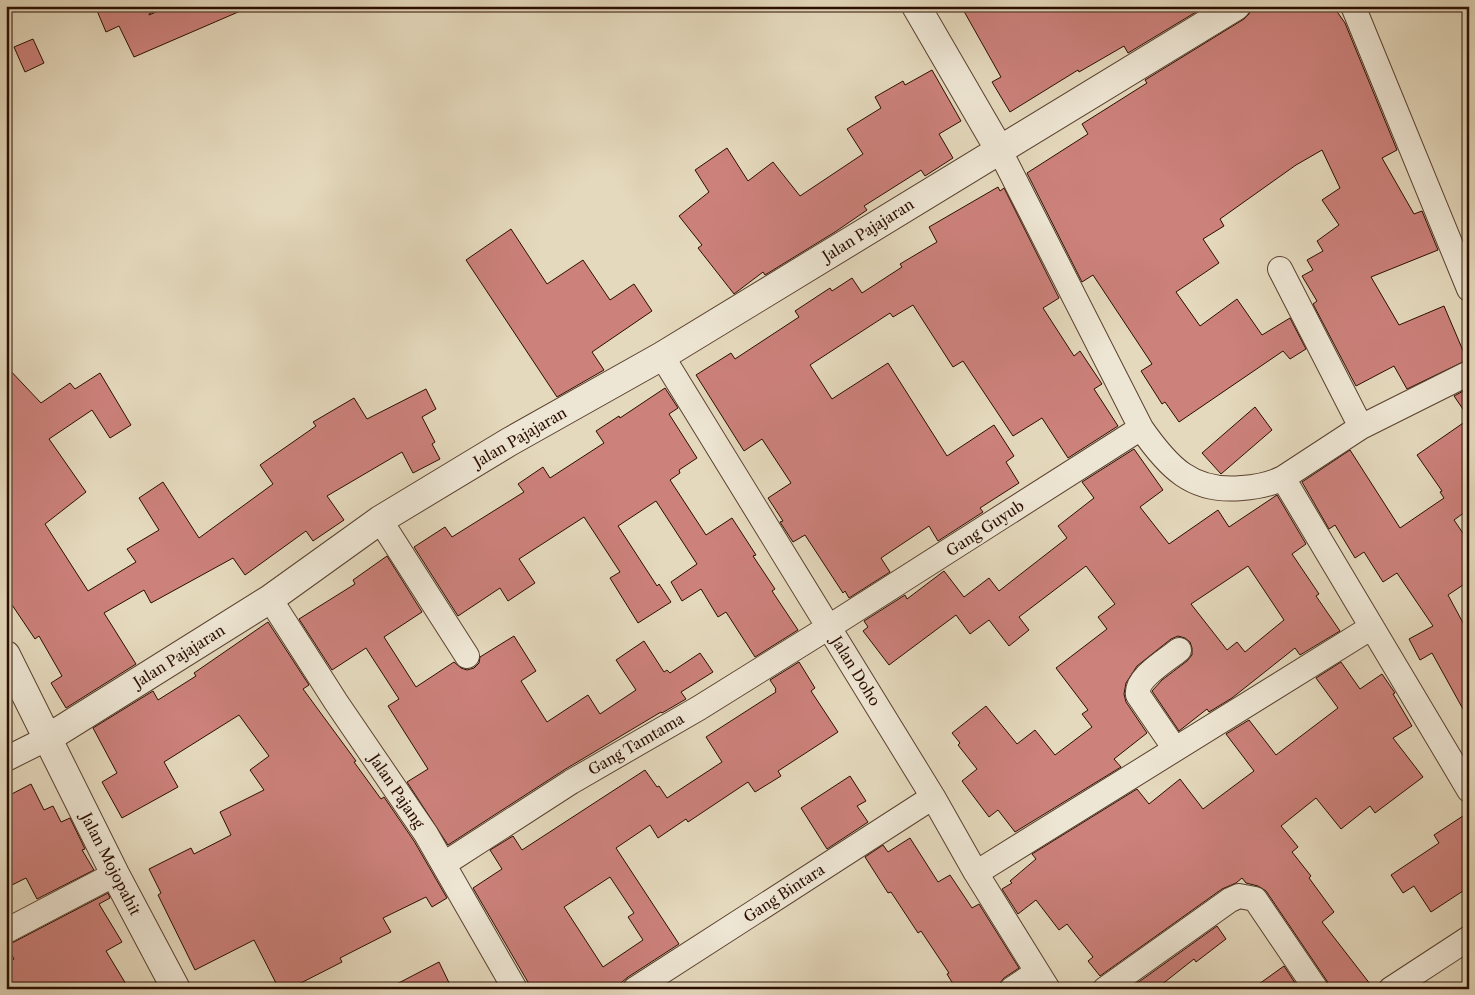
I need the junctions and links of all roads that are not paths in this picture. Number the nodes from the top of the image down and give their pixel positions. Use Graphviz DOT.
graph roads {
  1 [pos="916,6"];
  2 [pos="1236,6"];
  3 [pos="1353,6"];
  4 [pos="999,149"];
  5 [pos="1280,269"];
  6 [pos="1469,289"];
  7 [pos="662,356"];
  8 [pos="1469,373"];
  9 [pos="1361,427"];
  10 [pos="1141,428"];
  11 [pos="1283,478"];
  12 [pos="380,520"];
  13 [pos="270,599"];
  14 [pos="1372,627"];
  15 [pos="830,628"];
  16 [pos="1179,650"];
  17 [pos="6,655"];
  18 [pos="467,656"];
  19 [pos="48,738"];
  20 [pos="1175,749"];
  21 [pos="6,760"];
  22 [pos="1469,790"];
  23 [pos="933,797"];
  24 [pos="444,864"];
  25 [pos="976,873"];
  26 [pos="115,874"];
  27 [pos="6,931"];
  28 [pos="1469,938"];
  29 [pos="1043,980"];
  30 [pos="176,989"];
  31 [pos="515,989"];
  32 [pos="635,989"];
  33 [pos="1012,989"];
  34 [pos="1105,989"];
  35 [pos="1316,989"];
  36 [pos="1391,989"];
  1 -- 4 [label="street"];
  2 -- 4 [label="street, Jalan Pajajaran"];
  3 -- 6 [label="street"];
  4 -- 7 [label="street, Jalan Pajajaran"];
  4 -- 10 [label="street"];
  5 -- 9 [label="street"];
  7 -- 12 [label="street, Jalan Pajajaran"];
  7 -- 15 [label="street, Jalan Doho"];
  8 -- 9 [label="street"];
  9 -- 11 [label="street"];
  10 -- 11 [label="street"];
  10 -- 15 [label="street, Gang Guyub"];
  11 -- 14 [label="street"];
  12 -- 13 [label="street, Jalan Pajajaran"];
  12 -- 18 [label="street"];
  13 -- 19 [label="street, Jalan Pajajaran"];
  13 -- 24 [label="street, Jalan Pajang"];
  14 -- 20 [label="street"];
  14 -- 22 [label="street"];
  15 -- 23 [label="street, Jalan Doho"];
  15 -- 24 [label="street, Gang Tamtama"];
  16 -- 20 [label="street"];
  17 -- 19 [label="street, Jalan Mojopahit"];
  19 -- 21 [label="street"];
  19 -- 26 [label="street, Jalan Mojopahit"];
  20 -- 25 [label="street"];
  23 -- 25 [label="street, Jalan Doho"];
  23 -- 32 [label="street, Gang Bintara"];
  24 -- 31 [label="street, Jalan Pajang"];
  25 -- 29 [label="street, Jalan Doho"];
  26 -- 27 [label="street"];
  26 -- 30 [label="street, Jalan Mojopahit"];
  28 -- 36 [label="street"];
  29 -- 33 [label="street"];
  34 -- 35 [label="street"];
}
